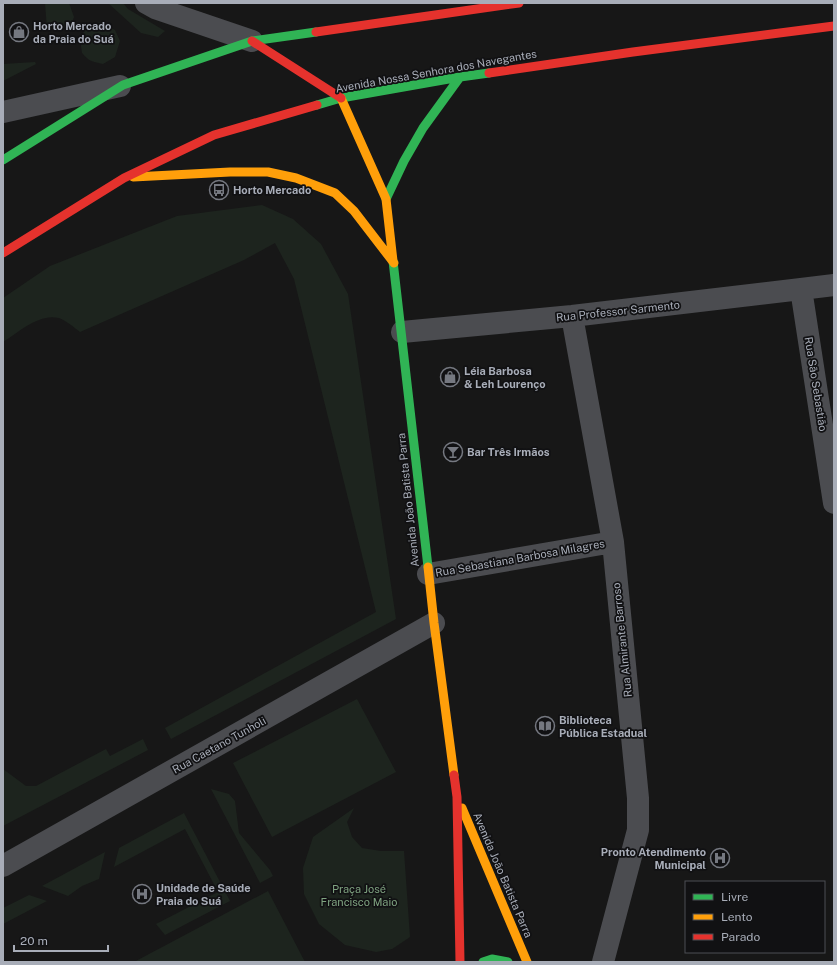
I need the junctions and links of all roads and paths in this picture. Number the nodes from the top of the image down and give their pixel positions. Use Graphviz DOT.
graph roads {
  1 [pos="146,3"];
  2 [pos="519,3"];
  3 [pos="834,26"];
  4 [pos="252,41"];
  5 [pos="460,77"];
  6 [pos="123,85"];
  7 [pos="341,98"];
  8 [pos="3,112"];
  9 [pos="3,160"];
  10 [pos="124,178"];
  11 [pos="386,199"];
  12 [pos="3,252"];
  13 [pos="394,264"];
  14 [pos="834,285"];
  15 [pos="801,290"];
  16 [pos="572,316"];
  17 [pos="402,332"];
  18 [pos="834,503"];
  19 [pos="613,542"];
  20 [pos="428,574"];
  21 [pos="434,623"];
  22 [pos="457,797"];
  23 [pos="3,866"];
  24 [pos="460,962"];
  25 [pos="483,962"];
  26 [pos="508,962"];
  27 [pos="527,962"];
  28 [pos="603,962"];
  1 -- 4 [label="street"];
  2 -- 4 [label="main road"];
  3 -- 5 [label="main road, Avenida Nossa Senhora dos Navegantes"];
  4 -- 6 [label="main road"];
  4 -- 7 [label="main road"];
  5 -- 7 [label="main road, Avenida Nossa Senhora dos Navegantes"];
  5 -- 11 [label="main road"];
  6 -- 8 [label="street"];
  6 -- 9 [label="main road"];
  7 -- 10 [label="main road, Avenida Nossa Senhora dos Navegantes"];
  7 -- 11 [label="main road, Avenida João Batista Parra"];
  10 -- 12 [label="main road, Avenida Nossa Senhora dos Navegantes"];
  10 -- 13 [label="main road"];
  11 -- 13 [label="main road, Avenida João Batista Parra"];
  13 -- 17 [label="main road, Avenida João Batista Parra"];
  14 -- 15 [label="street, Rua Professor Sarmento"];
  15 -- 16 [label="street, Rua Professor Sarmento"];
  15 -- 18 [label="street, Rua São Sebastião"];
  16 -- 17 [label="street, Rua Professor Sarmento"];
  16 -- 19 [label="street, Rua Almirante Barroso"];
  17 -- 20 [label="main road, Avenida João Batista Parra"];
  19 -- 20 [label="street, Rua Sebastiana Barbosa Milagres"];
  19 -- 28 [label="street, Rua Almirante Barroso"];
  20 -- 21 [label="main road, Avenida João Batista Parra"];
  21 -- 22 [label="main road, Avenida João Batista Parra"];
  21 -- 23 [label="street, Rua Caetano Tunholi"];
  22 -- 24 [label="main road, Avenida João Batista Parra"];
  22 -- 27 [label="main road, Avenida João Batista Parra"];
  25 -- 26 [label="main road"];
}
